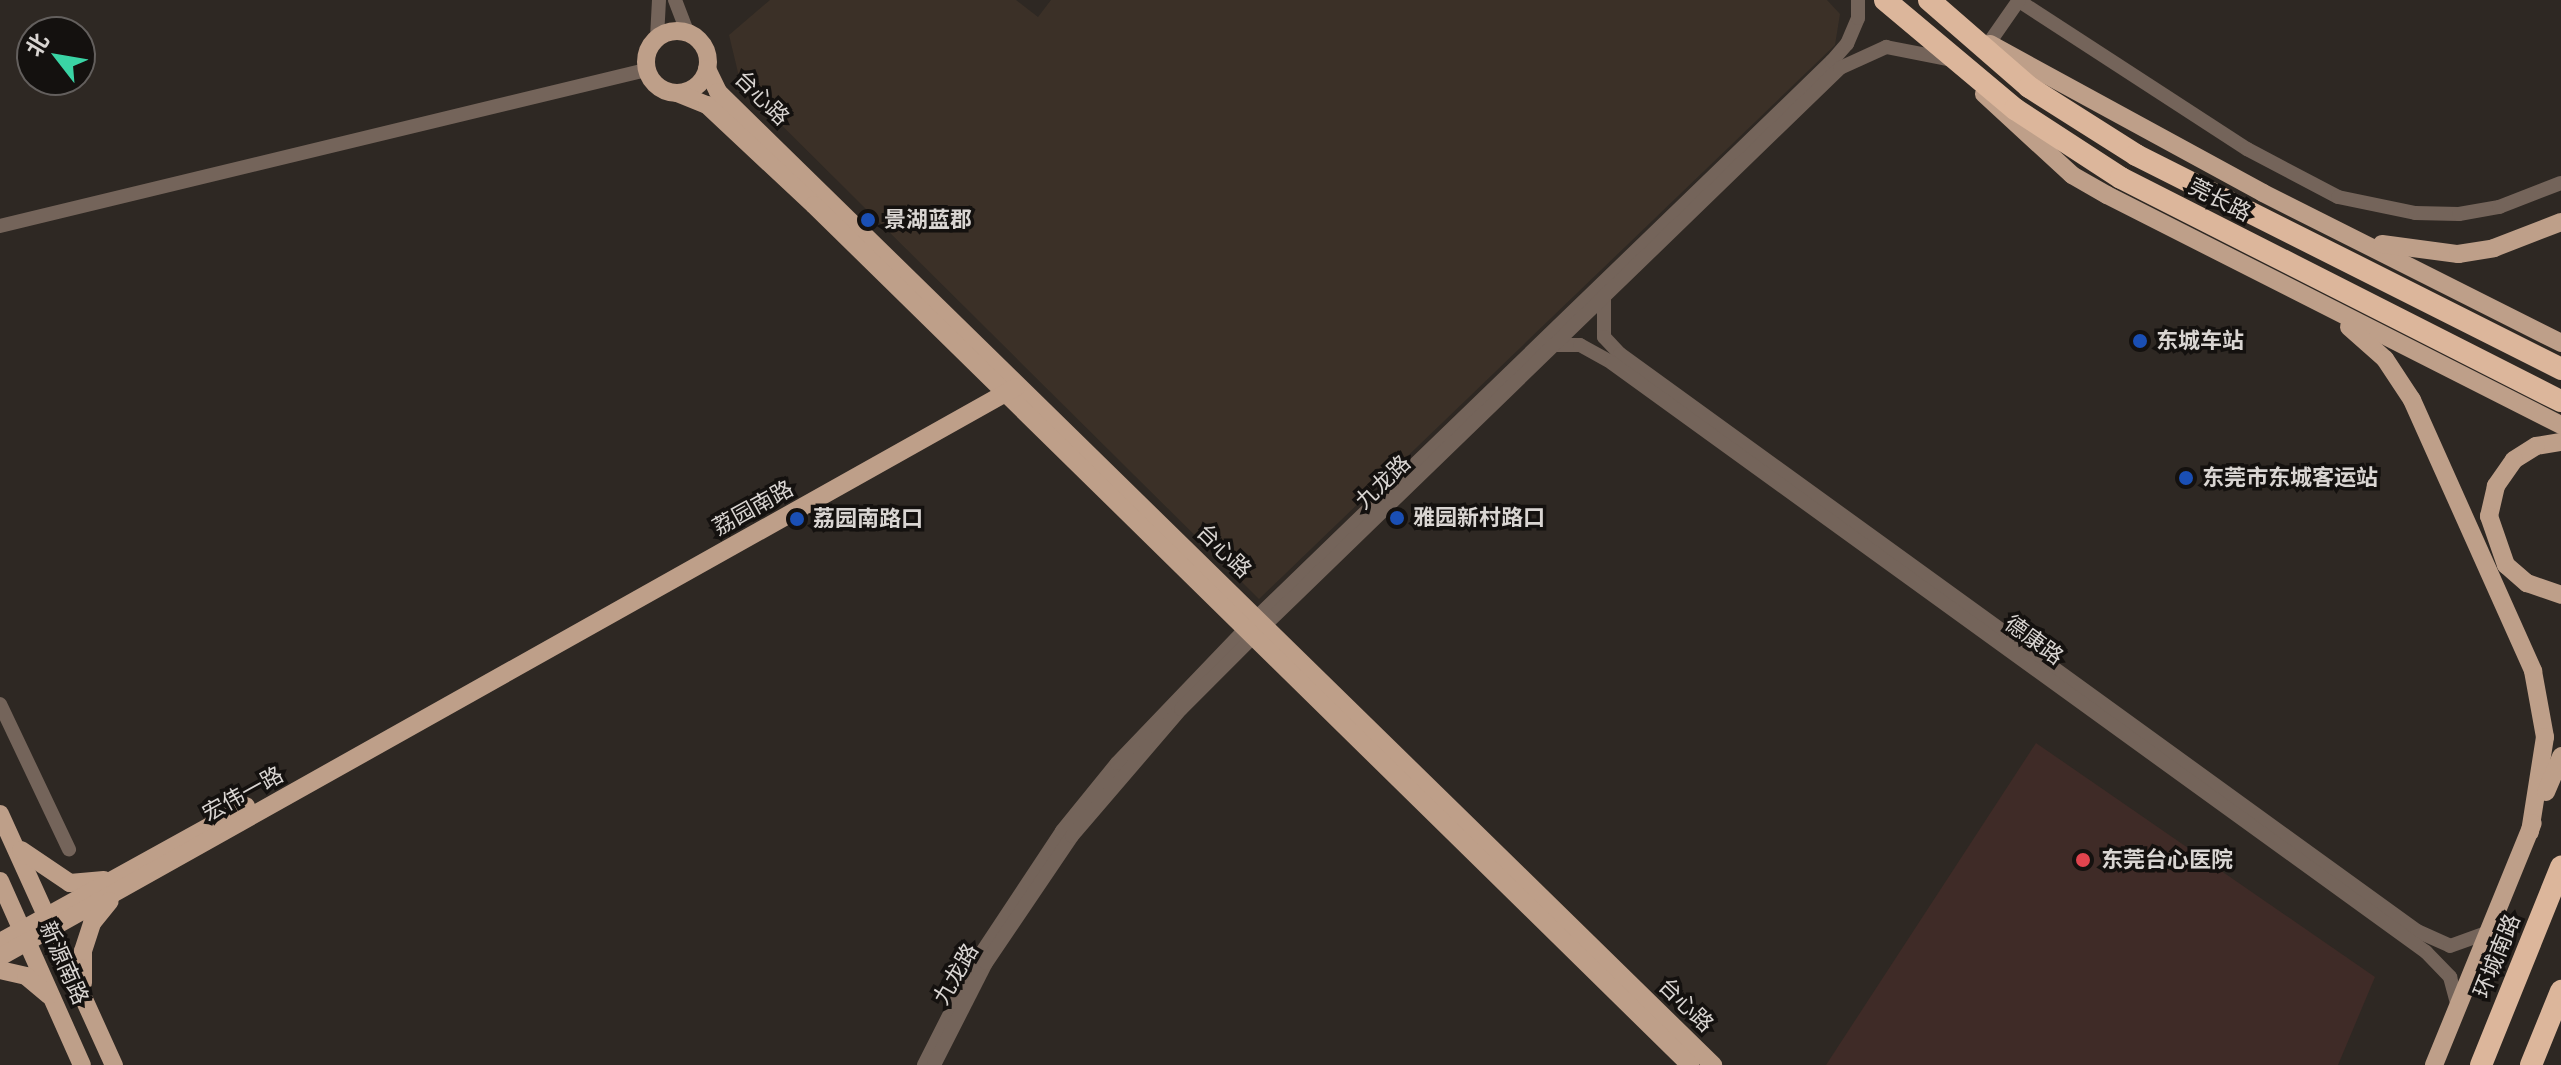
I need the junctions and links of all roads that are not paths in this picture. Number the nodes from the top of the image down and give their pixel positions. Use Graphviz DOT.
graph roads {
  1 [pos="659,0"];
  2 [pos="675,0"];
  3 [pos="1858,0"];
  4 [pos="1885,0"];
  5 [pos="1929,0"];
  6 [pos="2019,0"];
  7 [pos="1952,23"];
  8 [pos="687,32"];
  9 [pos="657,38"];
  10 [pos="1989,43"];
  11 [pos="1955,62"];
  12 [pos="707,69"];
  13 [pos="646,70"];
  14 [pos="677,93"];
  15 [pos="2561,183"];
  16 [pos="2561,222"];
  17 [pos="0,226"];
  18 [pos="2349,235"];
  19 [pos="1604,299"];
  20 [pos="2319,303"];
  21 [pos="2561,343"];
  22 [pos="1556,345"];
  23 [pos="2561,369"];
  24 [pos="1009,385"];
  25 [pos="2561,401"];
  26 [pos="2561,425"];
  27 [pos="2561,442"];
  28 [pos="2561,595"];
  29 [pos="1256,627"];
  30 [pos="507,668"];
  31 [pos="0,704"];
  32 [pos="2561,756"];
  33 [pos="0,814"];
  34 [pos="2530,832"];
  35 [pos="13,842"];
  36 [pos="69,849"];
  37 [pos="2561,867"];
  38 [pos="0,881"];
  39 [pos="123,881"];
  40 [pos="0,892"];
  41 [pos="0,917"];
  42 [pos="50,922"];
  43 [pos="2489,932"];
  44 [pos="25,936"];
  45 [pos="0,942"];
  46 [pos="0,957"];
  47 [pos="0,970"];
  48 [pos="2561,991"];
  49 [pos="84,998"];
  50 [pos="54,1000"];
  51 [pos="2458,1006"];
  52 [pos="82,1065"];
  53 [pos="114,1065"];
  54 [pos="924,1065"];
  55 [pos="934,1065"];
  56 [pos="1690,1065"];
  57 [pos="1713,1065"];
  58 [pos="2434,1065"];
  59 [pos="2481,1065"];
  60 [pos="2531,1065"];
  1 -- 9 [label="street"];
  2 -- 8 [label="street"];
  3 -- 29 [label="street, 九龙路"];
  4 -- 11 [label="highway, 莞长路"];
  5 -- 7 [label="highway, 莞长路"];
  6 -- 10 [label="street"];
  6 -- 15 [label="street"];
  7 -- 10 [label="main road"];
  7 -- 23 [label="highway, 莞长路"];
  8 -- 9 [label="main road"];
  8 -- 12 [label="main road"];
  9 -- 13 [label="main road"];
  10 -- 18 [label="main road"];
  11 -- 19 [label="street, 九龙路"];
  11 -- 20 [label="main road"];
  11 -- 25 [label="highway, 莞长路"];
  12 -- 14 [label="main road"];
  12 -- 24 [label="main road, 台心路"];
  13 -- 14 [label="main road"];
  13 -- 17 [label="street"];
  14 -- 24 [label="main road, 台心路"];
  16 -- 18 [label="main road"];
  18 -- 21 [label="main road"];
  19 -- 22 [label="street, 九龙路"];
  19 -- 43 [label="street, 德康路"];
  20 -- 26 [label="main road"];
  20 -- 34 [label="main road"];
  22 -- 29 [label="street, 九龙路"];
  22 -- 51 [label="street, 德康路"];
  24 -- 29 [label="main road, 台心路"];
  24 -- 30 [label="main road, 荔园南路"];
  27 -- 28 [label="main road"];
  29 -- 54 [label="street, 九龙路"];
  29 -- 55 [label="street, 九龙路"];
  29 -- 56 [label="main road, 台心路"];
  29 -- 57 [label="main road, 台心路"];
  30 -- 39 [label="main road, 宏伟一路"];
  31 -- 36 [label="street"];
  32 -- 34 [label="main road"];
  33 -- 35 [label="main road, 新源南路"];
  34 -- 43 [label="main road"];
  35 -- 39 [label="main road"];
  35 -- 42 [label="main road, 新源南路"];
  37 -- 59 [label="highway, 环城南路"];
  38 -- 44 [label="main road, 新源南路"];
  39 -- 42 [label="main road, 宏伟一路"];
  39 -- 49 [label="main road"];
  40 -- 41 [label="main road"];
  42 -- 44 [label="main road, 宏伟一路"];
  42 -- 49 [label="main road, 新源南路"];
  43 -- 51 [label="main road"];
  44 -- 45 [label="main road, 宏伟一路"];
  44 -- 46 [label="main road, 宏伟一路"];
  44 -- 50 [label="main road, 新源南路"];
  47 -- 50 [label="main road"];
  48 -- 60 [label="highway"];
  49 -- 53 [label="main road, 新源南路"];
  50 -- 52 [label="main road, 新源南路"];
  51 -- 58 [label="main road"];
}
